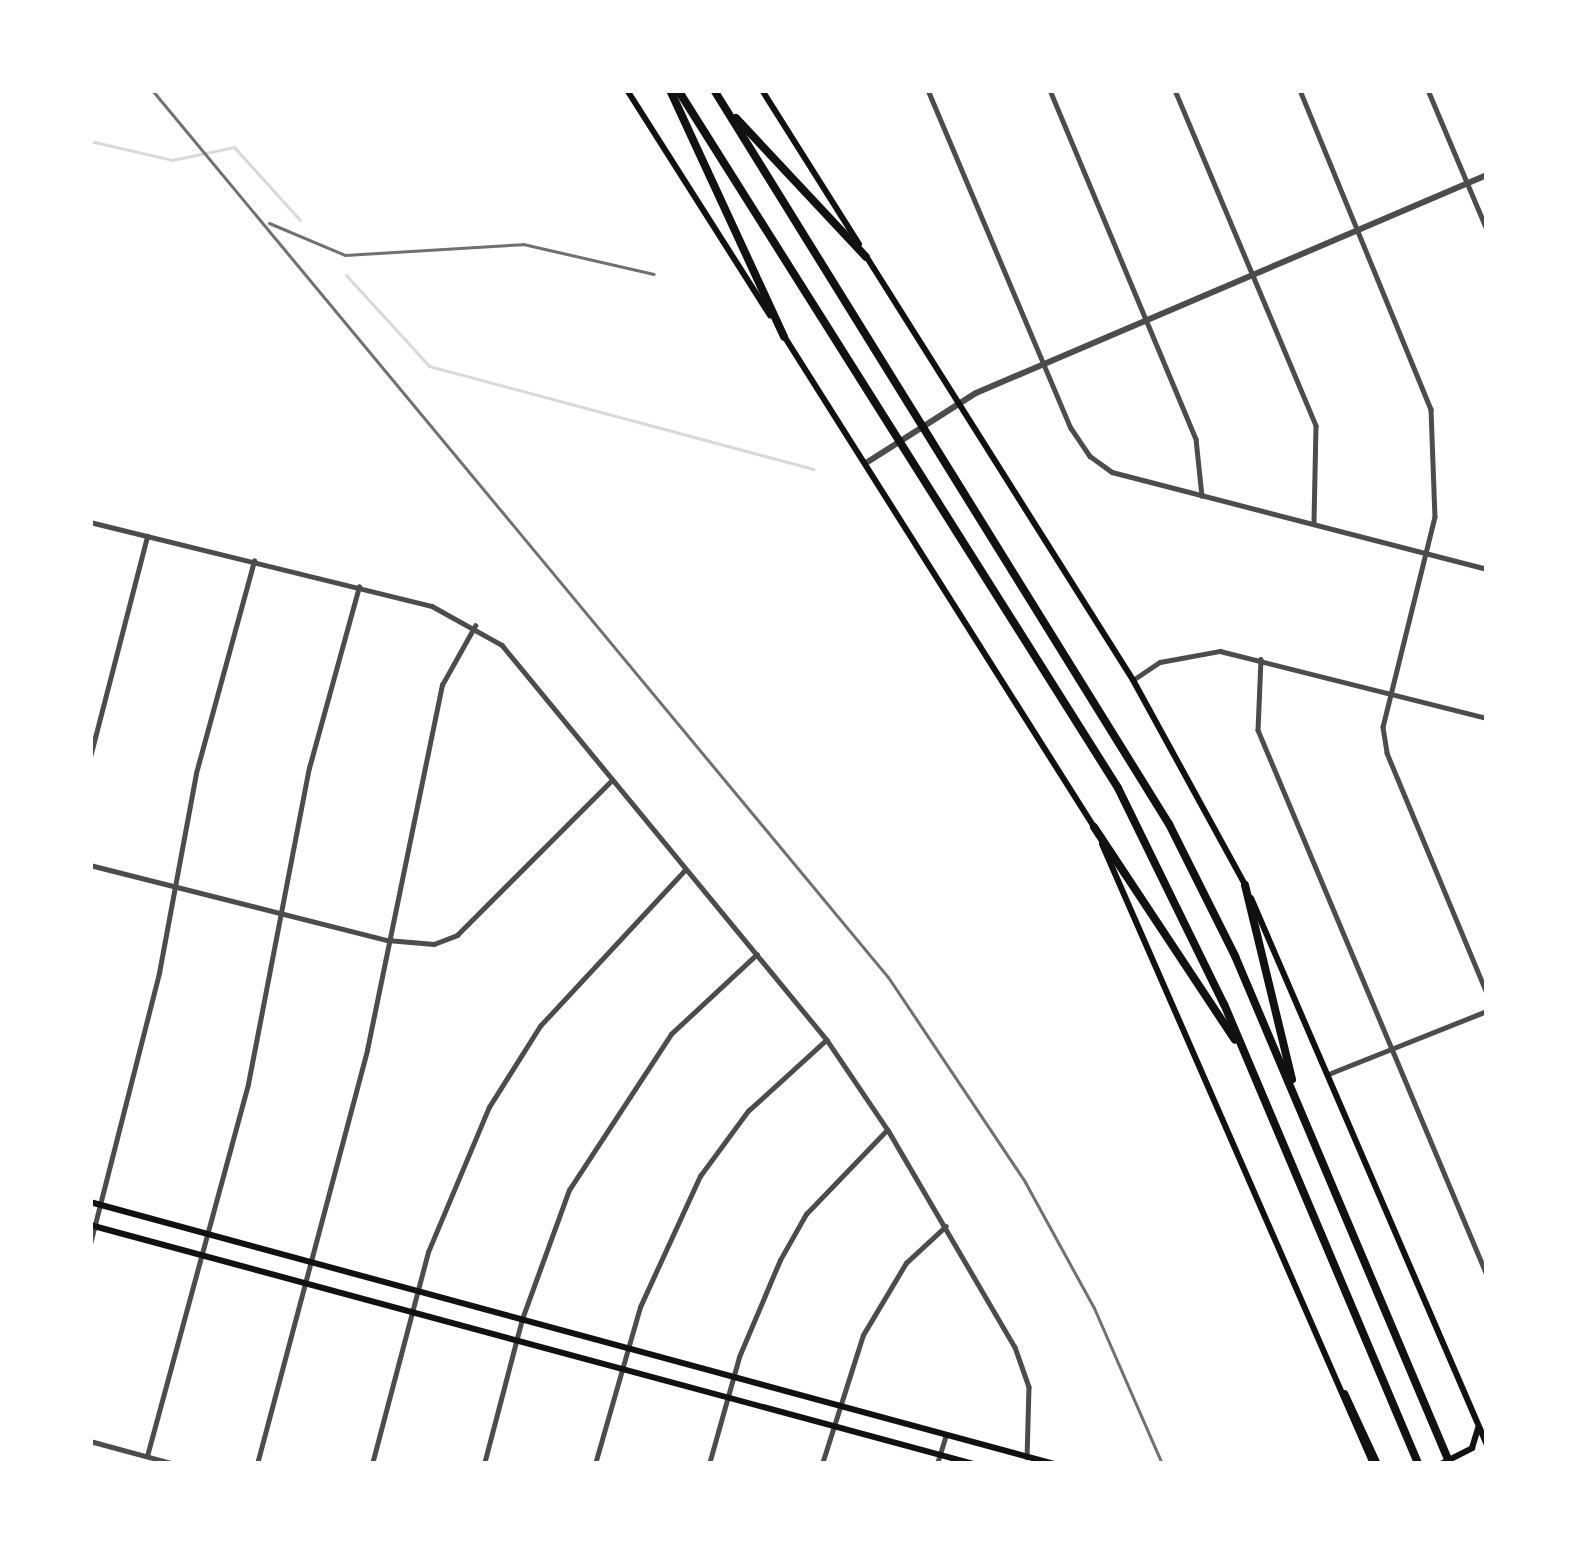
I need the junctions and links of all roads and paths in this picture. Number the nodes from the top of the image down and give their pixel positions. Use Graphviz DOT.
graph roads {
  1 [pos="627,90"];
  2 [pos="674,90"];
  3 [pos="714,90"];
  4 [pos="762,90"];
  5 [pos="928,90"];
  6 [pos="1050,90"];
  7 [pos="1175,90"];
  8 [pos="1300,90"];
  9 [pos="1428,90"];
  10 [pos="724,105"];
  11 [pos="1487,175"];
  12 [pos="1468,184"];
  13 [pos="1360,229"];
  14 [pos="1487,230"];
  15 [pos="866,257"];
  16 [pos="1252,275"];
  17 [pos="1145,321"];
  18 [pos="784,337"];
  19 [pos="1044,363"];
  20 [pos="959,401"];
  21 [pos="866,463"];
  22 [pos="1202,496"];
  23 [pos="90,522"];
  24 [pos="1314,523"];
  25 [pos="147,536"];
  26 [pos="1426,553"];
  27 [pos="254,561"];
  28 [pos="1487,568"];
  29 [pos="359,587"];
  30 [pos="475,626"];
  31 [pos="1261,659"];
  32 [pos="1133,680"];
  33 [pos="1389,692"];
  34 [pos="1487,718"];
  35 [pos="90,758"];
  36 [pos="612,780"];
  37 [pos="1094,827"];
  38 [pos="90,865"];
  39 [pos="685,870"];
  40 [pos="174,884"];
  41 [pos="1245,885"];
  42 [pos="280,912"];
  43 [pos="387,940"];
  44 [pos="757,954"];
  45 [pos="1487,993"];
  46 [pos="1487,1011"];
  47 [pos="827,1040"];
  48 [pos="1392,1049"];
  49 [pos="1253,1070"];
  50 [pos="1330,1073"];
  51 [pos="1298,1103"];
  52 [pos="888,1130"];
  53 [pos="90,1202"];
  54 [pos="102,1205"];
  55 [pos="92,1226"];
  56 [pos="946,1226"];
  57 [pos="206,1234"];
  58 [pos="90,1244"];
  59 [pos="198,1254"];
  60 [pos="313,1264"];
  61 [pos="1487,1275"];
  62 [pos="306,1283"];
  63 [pos="417,1291"];
  64 [pos="412,1311"];
  65 [pos="521,1319"];
  66 [pos="515,1340"];
  67 [pos="628,1349"];
  68 [pos="622,1370"];
  69 [pos="734,1376"];
  70 [pos="728,1397"];
  71 [pos="838,1405"];
  72 [pos="1478,1424"];
  73 [pos="832,1427"];
  74 [pos="947,1434"];
  75 [pos="90,1441"];
  76 [pos="1487,1445"];
  77 [pos="940,1454"];
  78 [pos="147,1456"];
  79 [pos="1027,1460"];
  80 [pos="1416,1460"];
  81 [pos="176,1464"];
  82 [pos="256,1464"];
  83 [pos="372,1464"];
  84 [pos="484,1464"];
  85 [pos="595,1464"];
  86 [pos="710,1464"];
  87 [pos="822,1464"];
  88 [pos="938,1464"];
  89 [pos="974,1464"];
  90 [pos="1054,1464"];
  91 [pos="1375,1464"];
  92 [pos="1445,1464"];
  1 -- 18 [label="main road"];
  2 -- 18 [label="highway"];
  2 -- 49 [label="highway"];
  3 -- 10 [label="highway"];
  4 -- 15 [label="main road"];
  5 -- 19 [label="street"];
  6 -- 17 [label="street"];
  7 -- 16 [label="street"];
  8 -- 13 [label="street"];
  9 -- 12 [label="street"];
  10 -- 15 [label="highway"];
  10 -- 51 [label="highway"];
  11 -- 12 [label="street"];
  12 -- 13 [label="street"];
  12 -- 14 [label="street"];
  13 -- 16 [label="street"];
  13 -- 26 [label="street"];
  15 -- 20 [label="main road"];
  16 -- 17 [label="street"];
  16 -- 24 [label="street"];
  17 -- 19 [label="street"];
  17 -- 22 [label="street"];
  18 -- 21 [label="main road"];
  19 -- 20 [label="street"];
  19 -- 22 [label="street"];
  20 -- 21 [label="street"];
  20 -- 32 [label="main road"];
  21 -- 37 [label="main road"];
  22 -- 24 [label="street"];
  23 -- 25 [label="street"];
  24 -- 26 [label="street"];
  25 -- 27 [label="street"];
  25 -- 35 [label="street"];
  26 -- 28 [label="street"];
  26 -- 33 [label="street"];
  27 -- 29 [label="street"];
  27 -- 40 [label="street"];
  29 -- 30 [label="street"];
  29 -- 42 [label="street"];
  30 -- 36 [label="street"];
  30 -- 43 [label="street"];
  31 -- 32 [label="street"];
  31 -- 33 [label="street"];
  31 -- 48 [label="street"];
  32 -- 41 [label="main road"];
  33 -- 34 [label="street"];
  33 -- 45 [label="street"];
  36 -- 39 [label="street"];
  36 -- 43 [label="street"];
  37 -- 49 [label="highway"];
  37 -- 91 [label="main road"];
  38 -- 40 [label="street"];
  39 -- 44 [label="street"];
  39 -- 63 [label="street"];
  40 -- 42 [label="street"];
  40 -- 54 [label="street"];
  41 -- 50 [label="main road"];
  41 -- 51 [label="highway"];
  42 -- 43 [label="street"];
  42 -- 57 [label="street"];
  43 -- 60 [label="street"];
  44 -- 47 [label="street"];
  44 -- 65 [label="street"];
  46 -- 48 [label="street"];
  47 -- 52 [label="street"];
  47 -- 67 [label="street"];
  48 -- 50 [label="street"];
  48 -- 61 [label="street"];
  49 -- 80 [label="highway"];
  50 -- 72 [label="main road"];
  51 -- 92 [label="highway"];
  52 -- 56 [label="street"];
  52 -- 69 [label="street"];
  53 -- 54 [label="main road"];
  54 -- 55 [label="street"];
  54 -- 57 [label="main road"];
  55 -- 58 [label="street"];
  55 -- 59 [label="main road"];
  56 -- 71 [label="street"];
  56 -- 79 [label="street"];
  57 -- 59 [label="street"];
  57 -- 60 [label="main road"];
  59 -- 62 [label="main road"];
  59 -- 78 [label="street"];
  60 -- 62 [label="street"];
  60 -- 63 [label="main road"];
  62 -- 64 [label="main road"];
  62 -- 82 [label="street"];
  63 -- 64 [label="street"];
  63 -- 65 [label="main road"];
  64 -- 66 [label="main road"];
  64 -- 83 [label="street"];
  65 -- 66 [label="street"];
  65 -- 67 [label="main road"];
  66 -- 68 [label="main road"];
  66 -- 84 [label="street"];
  67 -- 68 [label="street"];
  67 -- 69 [label="main road"];
  68 -- 70 [label="main road"];
  68 -- 85 [label="street"];
  69 -- 70 [label="street"];
  69 -- 71 [label="main road"];
  70 -- 73 [label="main road"];
  70 -- 86 [label="street"];
  71 -- 73 [label="street"];
  71 -- 74 [label="main road"];
  72 -- 76 [label="main road"];
  72 -- 92 [label="main road"];
  73 -- 77 [label="main road"];
  73 -- 87 [label="street"];
  74 -- 77 [label="street"];
  74 -- 79 [label="main road"];
  75 -- 78 [label="street"];
  77 -- 88 [label="street"];
  77 -- 89 [label="main road"];
  78 -- 81 [label="street"];
  79 -- 90 [label="main road"];
}
